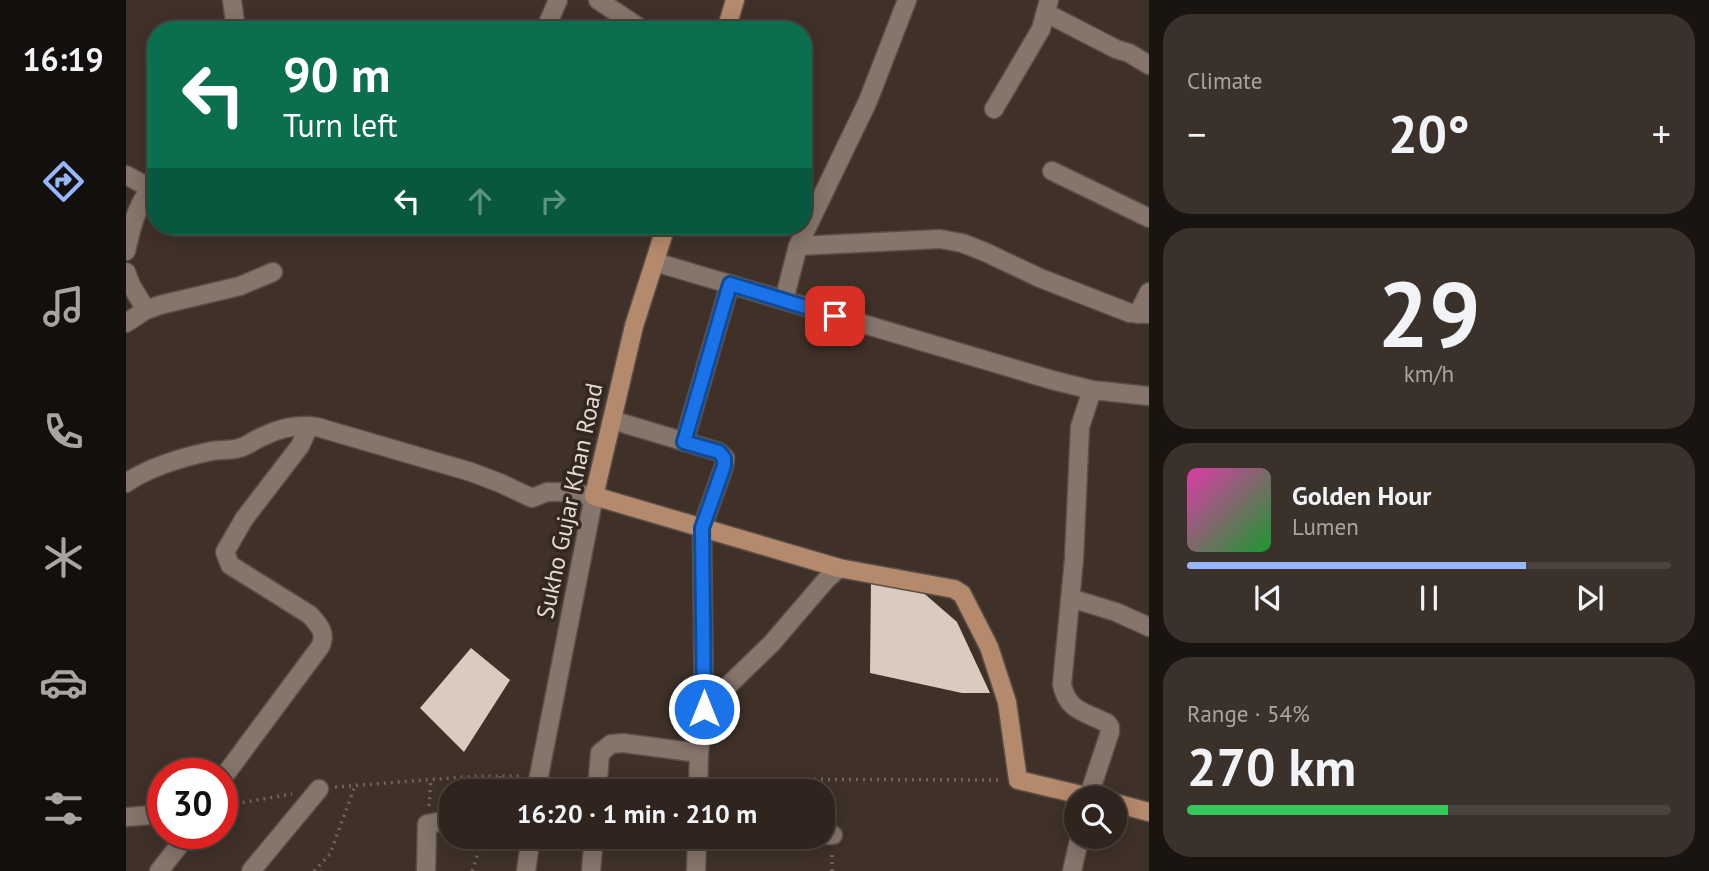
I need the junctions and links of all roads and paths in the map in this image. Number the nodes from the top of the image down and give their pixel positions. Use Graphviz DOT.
graph roads {
  1 [pos="232,0"];
  2 [pos="558,0"];
  3 [pos="598,0"];
  4 [pos="735,0"];
  5 [pos="900,2"];
  6 [pos="1047,7"];
  7 [pos="235,21"];
  8 [pos="549,21"];
  9 [pos="630,21"];
  10 [pos="729,21"];
  11 [pos="1149,65"];
  12 [pos="994,109"];
  13 [pos="1052,171"];
  14 [pos="126,175"];
  15 [pos="147,183"];
  16 [pos="147,194"];
  17 [pos="812,217"];
  18 [pos="1149,218"];
  19 [pos="663,235"];
  20 [pos="803,235"];
  21 [pos="798,246"];
  22 [pos="126,251"];
  23 [pos="655,262"];
  24 [pos="126,272"];
  25 [pos="273,272"];
  26 [pos="730,284"];
  27 [pos="1149,292"];
  28 [pos="784,300"];
  29 [pos="146,310"];
  30 [pos="1143,314"];
  31 [pos="126,323"];
  32 [pos="1092,390"];
  33 [pos="1149,396"];
  34 [pos="612,421"];
  35 [pos="309,426"];
  36 [pos="684,442"];
  37 [pos="126,483"];
  38 [pos="594,496"];
  39 [pos="702,528"];
  40 [pos="839,568"];
  41 [pos="1070,598"];
  42 [pos="1149,627"];
  43 [pos="704,709"];
  44 [pos="699,754"];
  45 [pos="238,758"];
  46 [pos="500,776"];
  47 [pos="499,779"];
  48 [pos="516,779"];
  49 [pos="539,779"];
  50 [pos="598,779"];
  51 [pos="699,779"];
  52 [pos="431,780"];
  53 [pos="1018,780"];
  54 [pos="835,783"];
  55 [pos="355,786"];
  56 [pos="1094,786"];
  57 [pos="319,789"];
  58 [pos="1064,792"];
  59 [pos="238,803"];
  60 [pos="1127,804"];
  61 [pos="1147,806"];
  62 [pos="147,815"];
  63 [pos="126,817"];
  64 [pos="439,822"];
  65 [pos="427,824"];
  66 [pos="176,849"];
  67 [pos="480,849"];
  68 [pos="529,849"];
  69 [pos="593,849"];
  70 [pos="697,849"];
  71 [pos="1077,849"];
  72 [pos="159,871"];
  73 [pos="251,871"];
  74 [pos="314,871"];
  75 [pos="426,871"];
  76 [pos="472,871"];
  77 [pos="526,871"];
  78 [pos="591,871"];
  79 [pos="696,871"];
  80 [pos="1072,871"];
  1 -- 7 [label="street"];
  2 -- 8 [label="street"];
  3 -- 9 [label="street"];
  4 -- 10 [label="main road"];
  5 -- 17 [label="street"];
  6 -- 11 [label="street"];
  6 -- 12 [label="street"];
  13 -- 18 [label="street"];
  14 -- 15 [label="street"];
  16 -- 22 [label="street"];
  19 -- 23 [label="main road, Sukho Gujar Khan Road"];
  20 -- 21 [label="street"];
  21 -- 28 [label="street"];
  21 -- 30 [label="street"];
  23 -- 26 [label="street"];
  23 -- 34 [label="main road, Sukho Gujar Khan Road"];
  24 -- 29 [label="street"];
  25 -- 29 [label="street"];
  26 -- 28 [label="street"];
  26 -- 36 [label="street"];
  27 -- 30 [label="street"];
  28 -- 32 [label="street"];
  29 -- 31 [label="street"];
  32 -- 33 [label="street"];
  32 -- 41 [label="street"];
  34 -- 36 [label="street"];
  34 -- 38 [label="main road, Sukho Gujar Khan Road"];
  35 -- 37 [label="street"];
  35 -- 38 [label="street"];
  35 -- 45 [label="street"];
  36 -- 39 [label="street"];
  38 -- 39 [label="main road"];
  38 -- 49 [label="street, Sukho Gujar Khan Road"];
  39 -- 40 [label="main road"];
  39 -- 43 [label="street"];
  40 -- 43 [label="street"];
  40 -- 53 [label="main road"];
  41 -- 42 [label="street"];
  41 -- 56 [label="street"];
  43 -- 44 [label="street"];
  44 -- 50 [label="street"];
  44 -- 51 [label="street"];
  46 -- 47 [label="path"];
  46 -- 48 [label="path"];
  46 -- 52 [label="path"];
  52 -- 55 [label="path"];
  52 -- 65 [label="path"];
  53 -- 54 [label="path"];
  53 -- 58 [label="main road"];
  55 -- 57 [label="path"];
  55 -- 74 [label="path"];
  57 -- 59 [label="path"];
  57 -- 73 [label="street"];
  60 -- 61 [label="main road"];
  62 -- 63 [label="street"];
  64 -- 65 [label="street"];
  65 -- 75 [label="street"];
  66 -- 72 [label="street"];
  67 -- 76 [label="path"];
  68 -- 77 [label="street"];
  69 -- 78 [label="street"];
  70 -- 79 [label="street"];
  71 -- 80 [label="street"];
}
